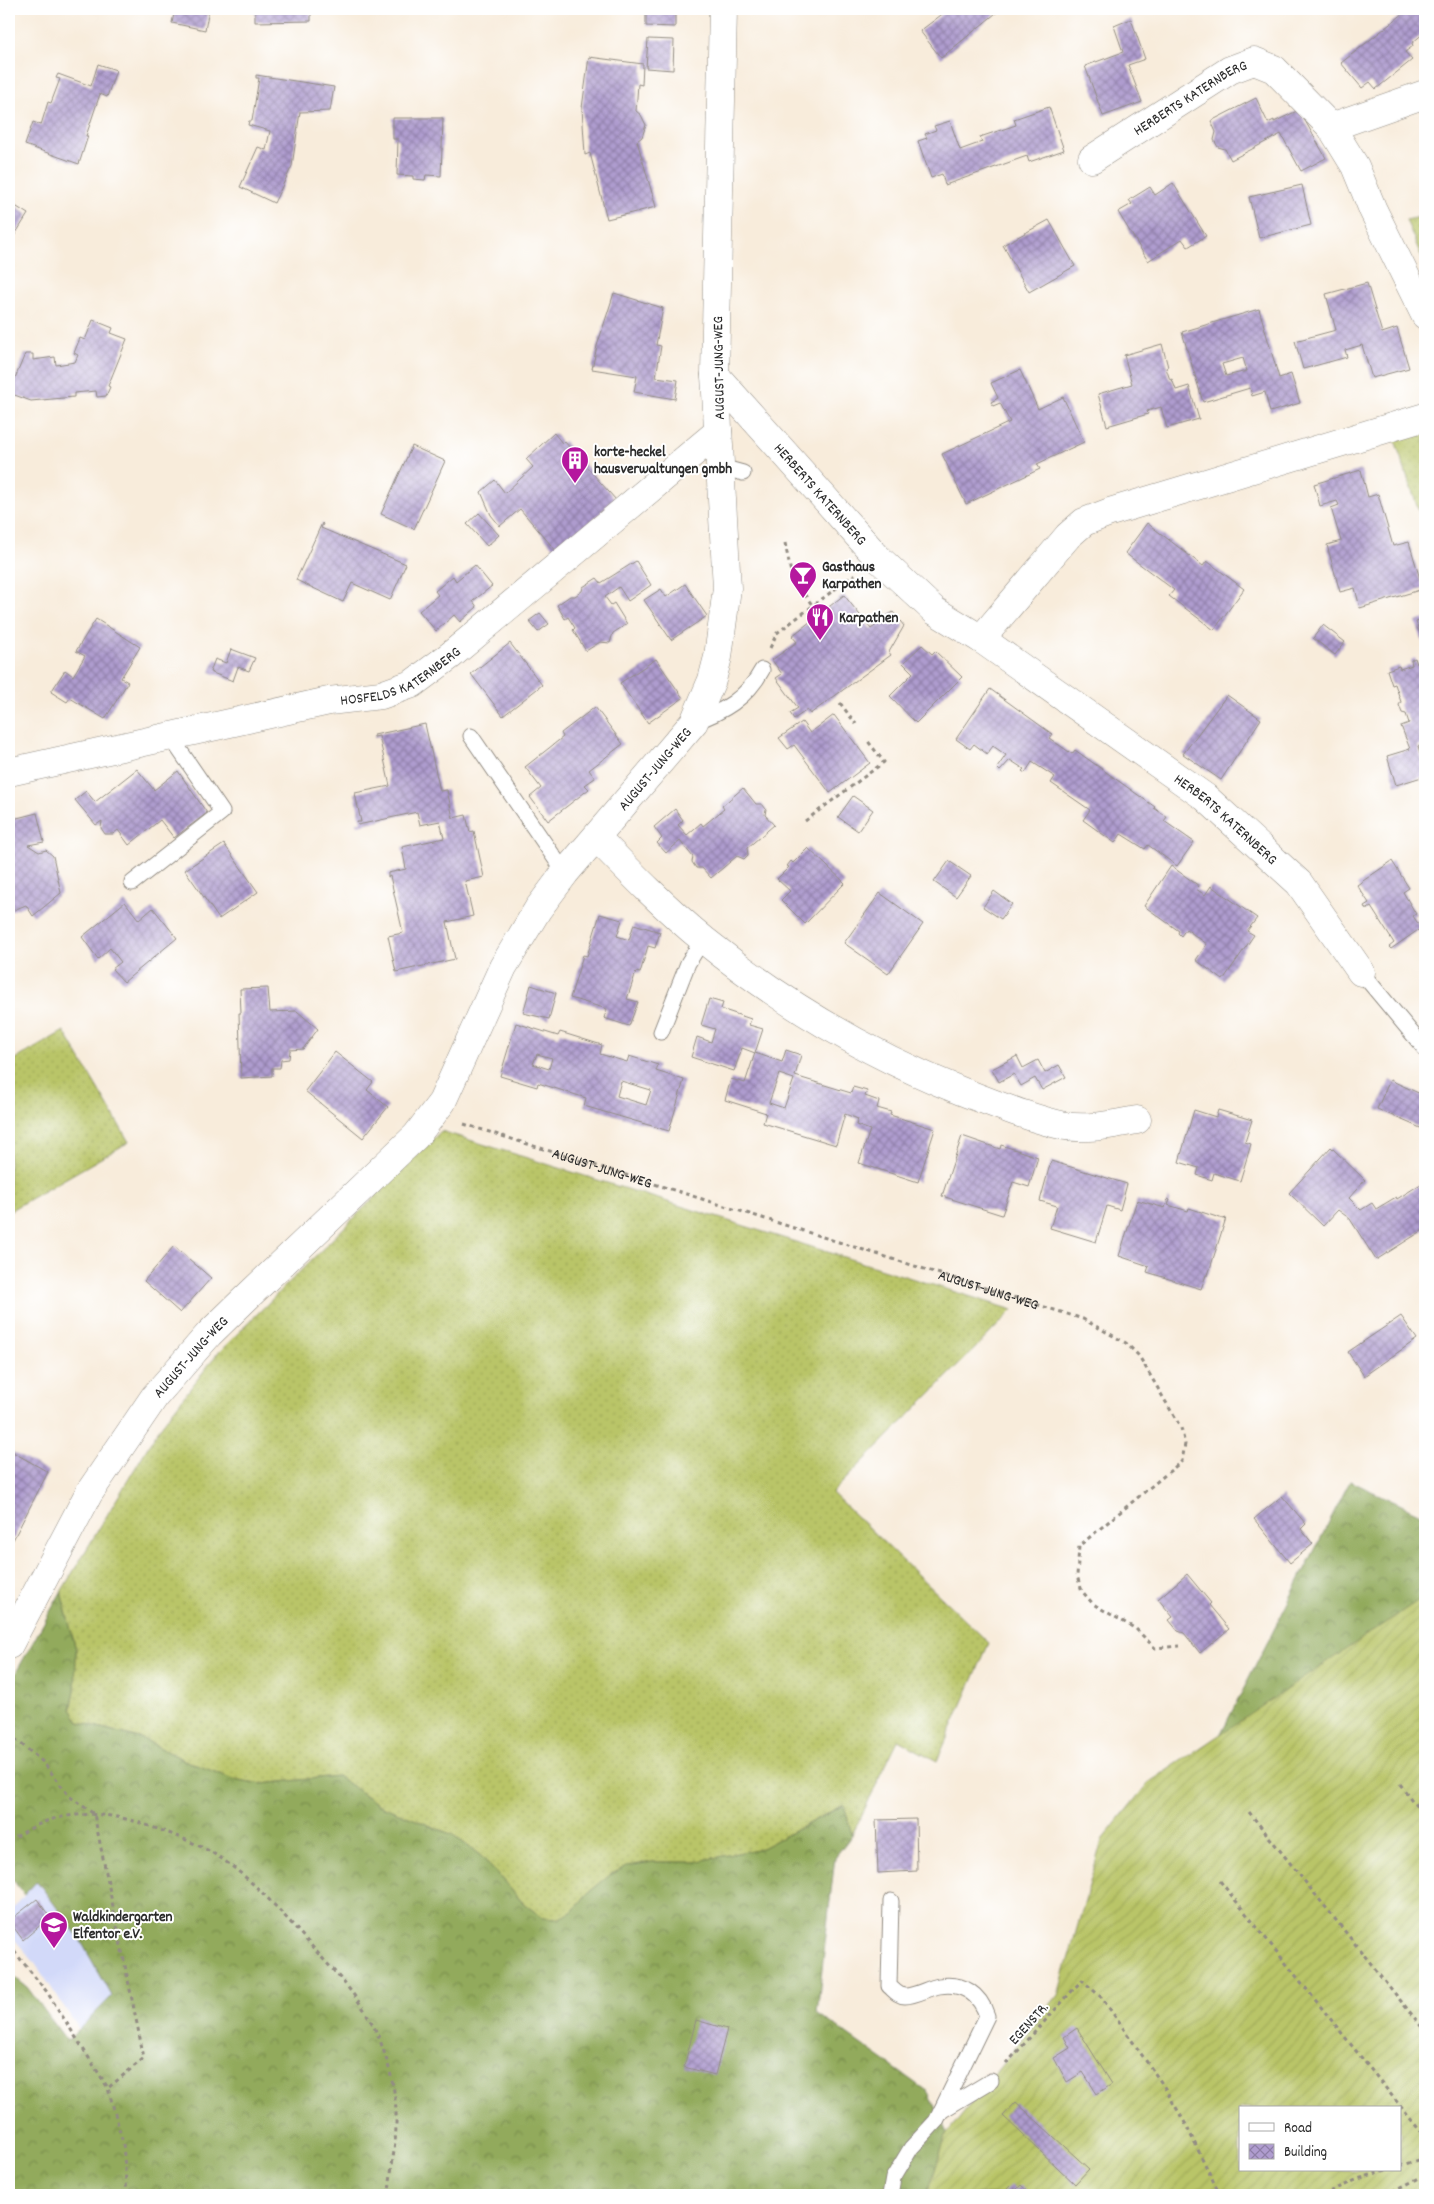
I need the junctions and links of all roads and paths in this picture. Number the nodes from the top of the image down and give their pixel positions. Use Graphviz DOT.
graph roads {
  1 [pos="722,9"];
  2 [pos="1425,94"];
  3 [pos="1331,127"];
  4 [pos="1092,159"];
  5 [pos="1425,315"];
  6 [pos="716,375"];
  7 [pos="1425,418"];
  8 [pos="718,432"];
  9 [pos="784,543"];
  10 [pos="877,557"];
  11 [pos="814,606"];
  12 [pos="980,640"];
  13 [pos="772,645"];
  14 [pos="762,670"];
  15 [pos="840,703"];
  16 [pos="694,722"];
  17 [pos="856,724"];
  18 [pos="170,736"];
  19 [pos="471,736"];
  20 [pos="868,740"];
  21 [pos="9,772"];
  22 [pos="805,821"];
  23 [pos="597,838"];
  24 [pos="566,873"];
  25 [pos="132,883"];
  26 [pos="703,939"];
  27 [pos="1361,972"];
  28 [pos="661,1032"];
  29 [pos="1425,1049"];
  30 [pos="434,1115"];
  31 [pos="1137,1120"];
  32 [pos="9,1645"];
  33 [pos="1180,1646"];
  34 [pos="9,1734"];
  35 [pos="1400,1784"];
  36 [pos="1249,1812"];
  37 [pos="94,1814"];
  38 [pos="1425,1818"];
  39 [pos="9,1841"];
  40 [pos="1220,1881"];
  41 [pos="891,1901"];
  42 [pos="9,1946"];
  43 [pos="1425,2031"];
  44 [pos="990,2081"];
  45 [pos="108,2088"];
  46 [pos="1400,2106"];
  47 [pos="1402,2108"];
  48 [pos="941,2112"];
  49 [pos="1425,2137"];
  50 [pos="1425,2158"];
  51 [pos="1402,2165"];
  52 [pos="1380,2172"];
  53 [pos="1425,2175"];
  54 [pos="127,2195"];
  55 [pos="389,2195"];
  56 [pos="890,2195"];
  57 [pos="1220,2195"];
  58 [pos="1323,2195"];
  59 [pos="1386,2195"];
  1 -- 6 [label="street, AUGUST-JUNG-WEG"];
  2 -- 3 [label="street"];
  3 -- 4 [label="street, HERBERTS KATERNBERG"];
  3 -- 5 [label="street, HERBERTS KATERNBERG"];
  6 -- 8 [label="street, AUGUST-JUNG-WEG"];
  6 -- 10 [label="street, HERBERTS KATERNBERG"];
  7 -- 12 [label="street"];
  8 -- 16 [label="street, AUGUST-JUNG-WEG"];
  8 -- 18 [label="street, HOSFELDS KATERNBERG"];
  9 -- 11 [label="path"];
  10 -- 11 [label="path"];
  10 -- 12 [label="street, HERBERTS KATERNBERG"];
  11 -- 13 [label="path"];
  12 -- 27 [label="street, HERBERTS KATERNBERG"];
  14 -- 16 [label="lane"];
  15 -- 17 [label="path"];
  16 -- 23 [label="street, AUGUST-JUNG-WEG"];
  18 -- 21 [label="street, HOSFELDS KATERNBERG"];
  18 -- 25 [label="lane"];
  19 -- 24 [label="lane"];
  20 -- 22 [label="path"];
  23 -- 24 [label="street, AUGUST-JUNG-WEG"];
  23 -- 26 [label="street"];
  24 -- 30 [label="street, AUGUST-JUNG-WEG"];
  26 -- 28 [label="lane"];
  26 -- 31 [label="street"];
  27 -- 29 [label="lane, HERBERTS KATERNBERG"];
  30 -- 32 [label="street, AUGUST-JUNG-WEG"];
  30 -- 33 [label="path, AUGUST-JUNG-WEG"];
  34 -- 37 [label="path"];
  35 -- 38 [label="path"];
  36 -- 43 [label="path"];
  37 -- 39 [label="path"];
  37 -- 45 [label="path"];
  37 -- 55 [label="path"];
  40 -- 46 [label="path"];
  41 -- 48 [label="lane"];
  42 -- 45 [label="path"];
  44 -- 48 [label="lane"];
  44 -- 57 [label="path, EGENSTR."];
  45 -- 54 [label="path"];
  47 -- 49 [label="path"];
  48 -- 56 [label="lane"];
  50 -- 51 [label="path"];
  52 -- 58 [label="path"];
  53 -- 59 [label="path"];
}
